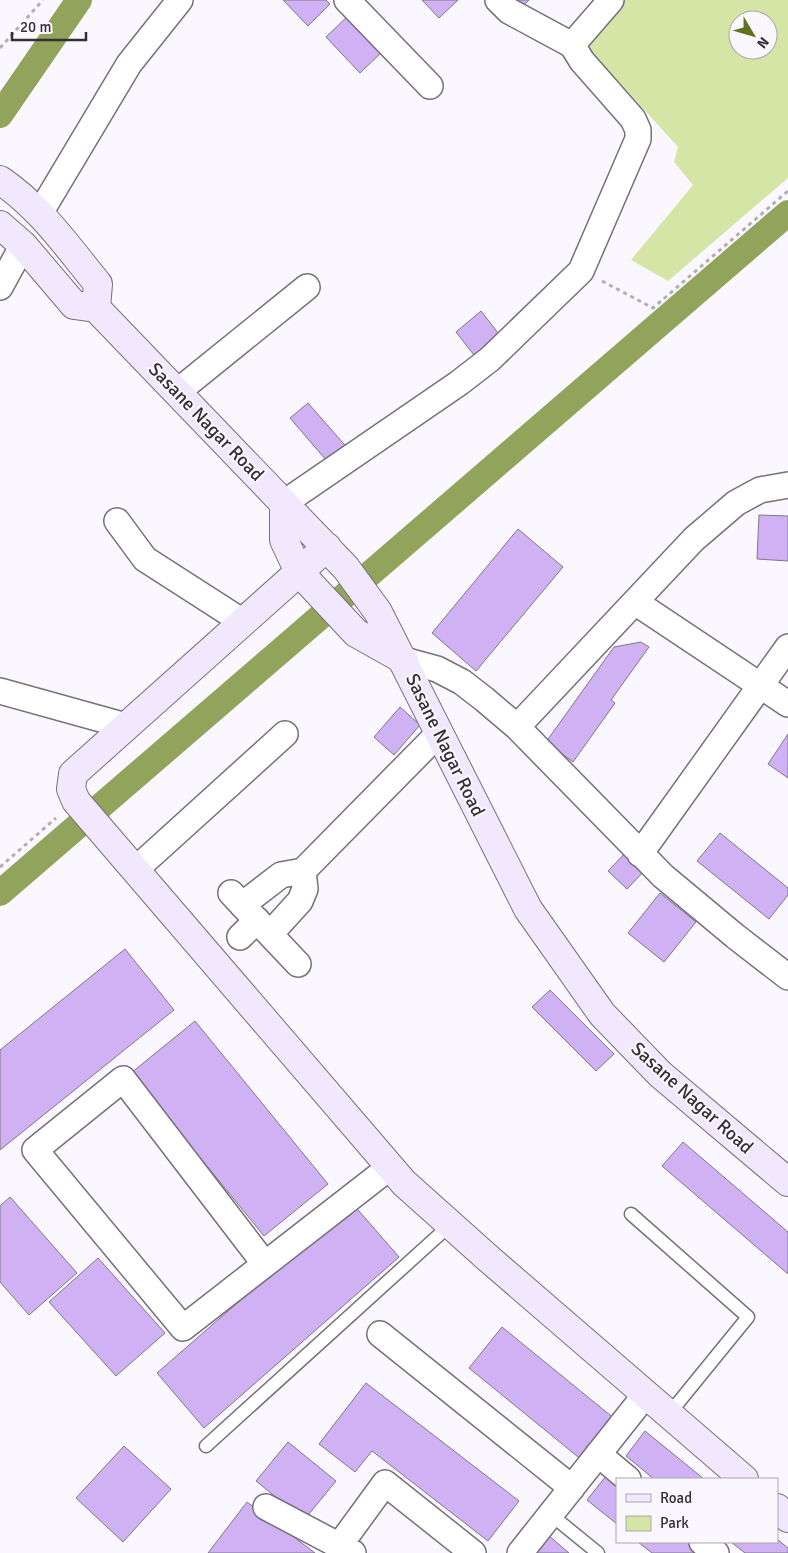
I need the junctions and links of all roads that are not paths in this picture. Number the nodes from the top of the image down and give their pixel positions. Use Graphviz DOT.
graph roads {
  1 [pos="180,0"];
  2 [pos="347,0"];
  3 [pos="498,0"];
  4 [pos="611,0"];
  5 [pos="572,45"];
  6 [pos="430,86"];
  7 [pos="5,183"];
  8 [pos="40,213"];
  9 [pos="0,225"];
  10 [pos="24,245"];
  11 [pos="0,287"];
  12 [pos="307,287"];
  13 [pos="96,308"];
  14 [pos="177,392"];
  15 [pos="788,485"];
  16 [pos="284,503"];
  17 [pos="117,521"];
  18 [pos="327,547"];
  19 [pos="298,572"];
  20 [pos="635,602"];
  21 [pos="243,622"];
  22 [pos="788,647"];
  23 [pos="404,660"];
  24 [pos="760,684"];
  25 [pos="0,691"];
  26 [pos="788,704"];
  27 [pos="126,726"];
  28 [pos="517,727"];
  29 [pos="439,733"];
  30 [pos="285,734"];
  31 [pos="640,854"];
  32 [pos="136,870"];
  33 [pos="303,871"];
  34 [pos="248,918"];
  35 [pos="298,964"];
  36 [pos="786,970"];
  37 [pos="390,1167"];
  38 [pos="788,1182"];
  39 [pos="631,1214"];
  40 [pos="450,1225"];
  41 [pos="264,1263"];
  42 [pos="380,1334"];
  43 [pos="646,1394"];
  44 [pos="669,1414"];
  45 [pos="206,1446"];
  46 [pos="598,1454"];
  47 [pos="627,1478"];
  48 [pos="743,1478"];
  49 [pos="572,1488"];
  50 [pos="266,1507"];
  51 [pos="778,1509"];
  52 [pos="550,1514"];
  53 [pos="788,1518"];
  54 [pos="703,1543"];
  55 [pos="346,1549"];
  56 [pos="473,1553"];
  57 [pos="520,1553"];
  58 [pos="598,1553"];
  59 [pos="716,1553"];
  1 -- 8 [label="street"];
  2 -- 6 [label="street"];
  3 -- 5 [label="street"];
  4 -- 5 [label="street"];
  5 -- 16 [label="street"];
  7 -- 8 [label="street"];
  8 -- 13 [label="street"];
  9 -- 10 [label="street"];
  10 -- 11 [label="street"];
  10 -- 13 [label="street"];
  12 -- 14 [label="street"];
  13 -- 14 [label="street, Sasane Nagar Road"];
  14 -- 16 [label="street, Sasane Nagar Road"];
  15 -- 20 [label="street"];
  16 -- 18 [label="street, Sasane Nagar Road"];
  16 -- 19 [label="street"];
  17 -- 21 [label="street"];
  18 -- 19 [label="street"];
  18 -- 23 [label="street, Sasane Nagar Road"];
  19 -- 21 [label="street"];
  19 -- 23 [label="street"];
  20 -- 24 [label="street"];
  20 -- 28 [label="street"];
  21 -- 27 [label="street"];
  22 -- 24 [label="street"];
  23 -- 28 [label="street"];
  23 -- 29 [label="street, Sasane Nagar Road"];
  24 -- 26 [label="street"];
  24 -- 31 [label="street"];
  25 -- 27 [label="street"];
  27 -- 32 [label="street"];
  28 -- 31 [label="street"];
  29 -- 33 [label="street"];
  29 -- 38 [label="street, Sasane Nagar Road"];
  30 -- 32 [label="street"];
  31 -- 36 [label="street"];
  32 -- 37 [label="street"];
  33 -- 34 [label="street"];
  33 -- 34 [label="street"];
  34 -- 35 [label="street"];
  37 -- 40 [label="street"];
  37 -- 41 [label="street"];
  39 -- 44 [label="lane"];
  40 -- 43 [label="street"];
  40 -- 45 [label="lane"];
  41 -- 41 [label="street"];
  42 -- 49 [label="street"];
  43 -- 44 [label="street"];
  43 -- 46 [label="street"];
  44 -- 48 [label="street"];
  46 -- 47 [label="street"];
  46 -- 49 [label="street"];
  49 -- 52 [label="street"];
  50 -- 55 [label="street"];
  51 -- 53 [label="street"];
  52 -- 57 [label="street"];
  52 -- 58 [label="lane"];
  54 -- 59 [label="street"];
  55 -- 56 [label="street"];
}
